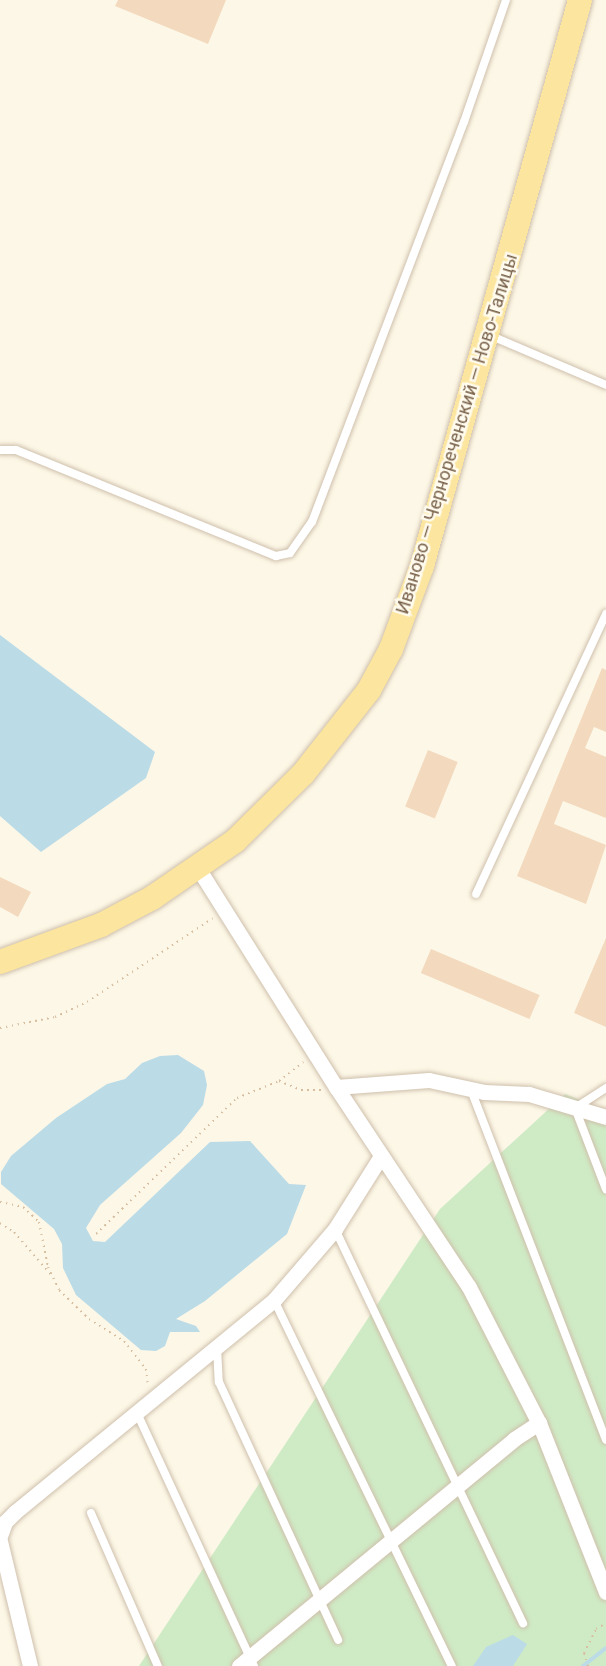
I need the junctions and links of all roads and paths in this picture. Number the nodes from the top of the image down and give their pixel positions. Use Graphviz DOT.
graph roads {
  1 [pos="506,0"];
  2 [pos="580,0"];
  3 [pos="488,334"];
  4 [pos="606,385"];
  5 [pos="0,450"];
  6 [pos="606,614"];
  7 [pos="198,868"];
  8 [pos="476,894"];
  9 [pos="223,908"];
  10 [pos="0,962"];
  11 [pos="0,1028"];
  12 [pos="313,1051"];
  13 [pos="279,1081"];
  14 [pos="336,1087"];
  15 [pos="606,1088"];
  16 [pos="471,1089"];
  17 [pos="575,1108"];
  18 [pos="606,1117"];
  19 [pos="381,1156"];
  20 [pos="606,1189"];
  21 [pos="0,1202"];
  22 [pos="0,1223"];
  23 [pos="335,1229"];
  24 [pos="96,1234"];
  25 [pos="54,1279"];
  26 [pos="274,1300"];
  27 [pos="216,1347"];
  28 [pos="140,1409"];
  29 [pos="539,1423"];
  30 [pos="606,1440"];
  31 [pos="457,1485"];
  32 [pos="91,1513"];
  33 [pos="0,1536"];
  34 [pos="0,1541"];
  35 [pos="388,1541"];
  36 [pos="606,1592"];
  37 [pos="318,1599"];
  38 [pos="523,1623"];
  39 [pos="606,1623"];
  40 [pos="338,1640"];
  41 [pos="248,1663"];
  42 [pos="30,1666"];
  43 [pos="158,1666"];
  44 [pos="452,1666"];
  45 [pos="588,1666"];
  1 -- 5 [label="lane"];
  2 -- 3 [label="main road, Иваново — Чернореченский — Ново-Талицы"];
  3 -- 4 [label="lane"];
  3 -- 7 [label="main road, Иваново — Чернореченский — Ново-Талицы"];
  6 -- 8 [label="lane"];
  7 -- 9 [label="street"];
  7 -- 10 [label="main road, Иваново — Чернореченский — Ново-Талицы"];
  9 -- 11 [label="path"];
  9 -- 12 [label="street"];
  12 -- 13 [label="path"];
  12 -- 14 [label="street"];
  13 -- 14 [label="path"];
  13 -- 24 [label="path"];
  14 -- 16 [label="street"];
  14 -- 19 [label="street"];
  15 -- 17 [label="lane"];
  16 -- 17 [label="street"];
  16 -- 30 [label="lane"];
  17 -- 18 [label="street"];
  17 -- 20 [label="lane"];
  19 -- 23 [label="street"];
  19 -- 29 [label="street"];
  21 -- 25 [label="path"];
  22 -- 25 [label="path"];
  23 -- 26 [label="street"];
  23 -- 31 [label="lane"];
  25 -- 28 [label="path"];
  26 -- 27 [label="street"];
  26 -- 35 [label="lane"];
  27 -- 28 [label="street"];
  27 -- 37 [label="lane"];
  28 -- 33 [label="street"];
  28 -- 41 [label="lane"];
  29 -- 31 [label="street"];
  29 -- 36 [label="street"];
  31 -- 35 [label="street"];
  31 -- 38 [label="lane"];
  32 -- 43 [label="lane"];
  34 -- 42 [label="street"];
  35 -- 37 [label="street"];
  35 -- 44 [label="lane"];
  37 -- 40 [label="lane"];
  37 -- 41 [label="street"];
  39 -- 45 [label="path"];
}
